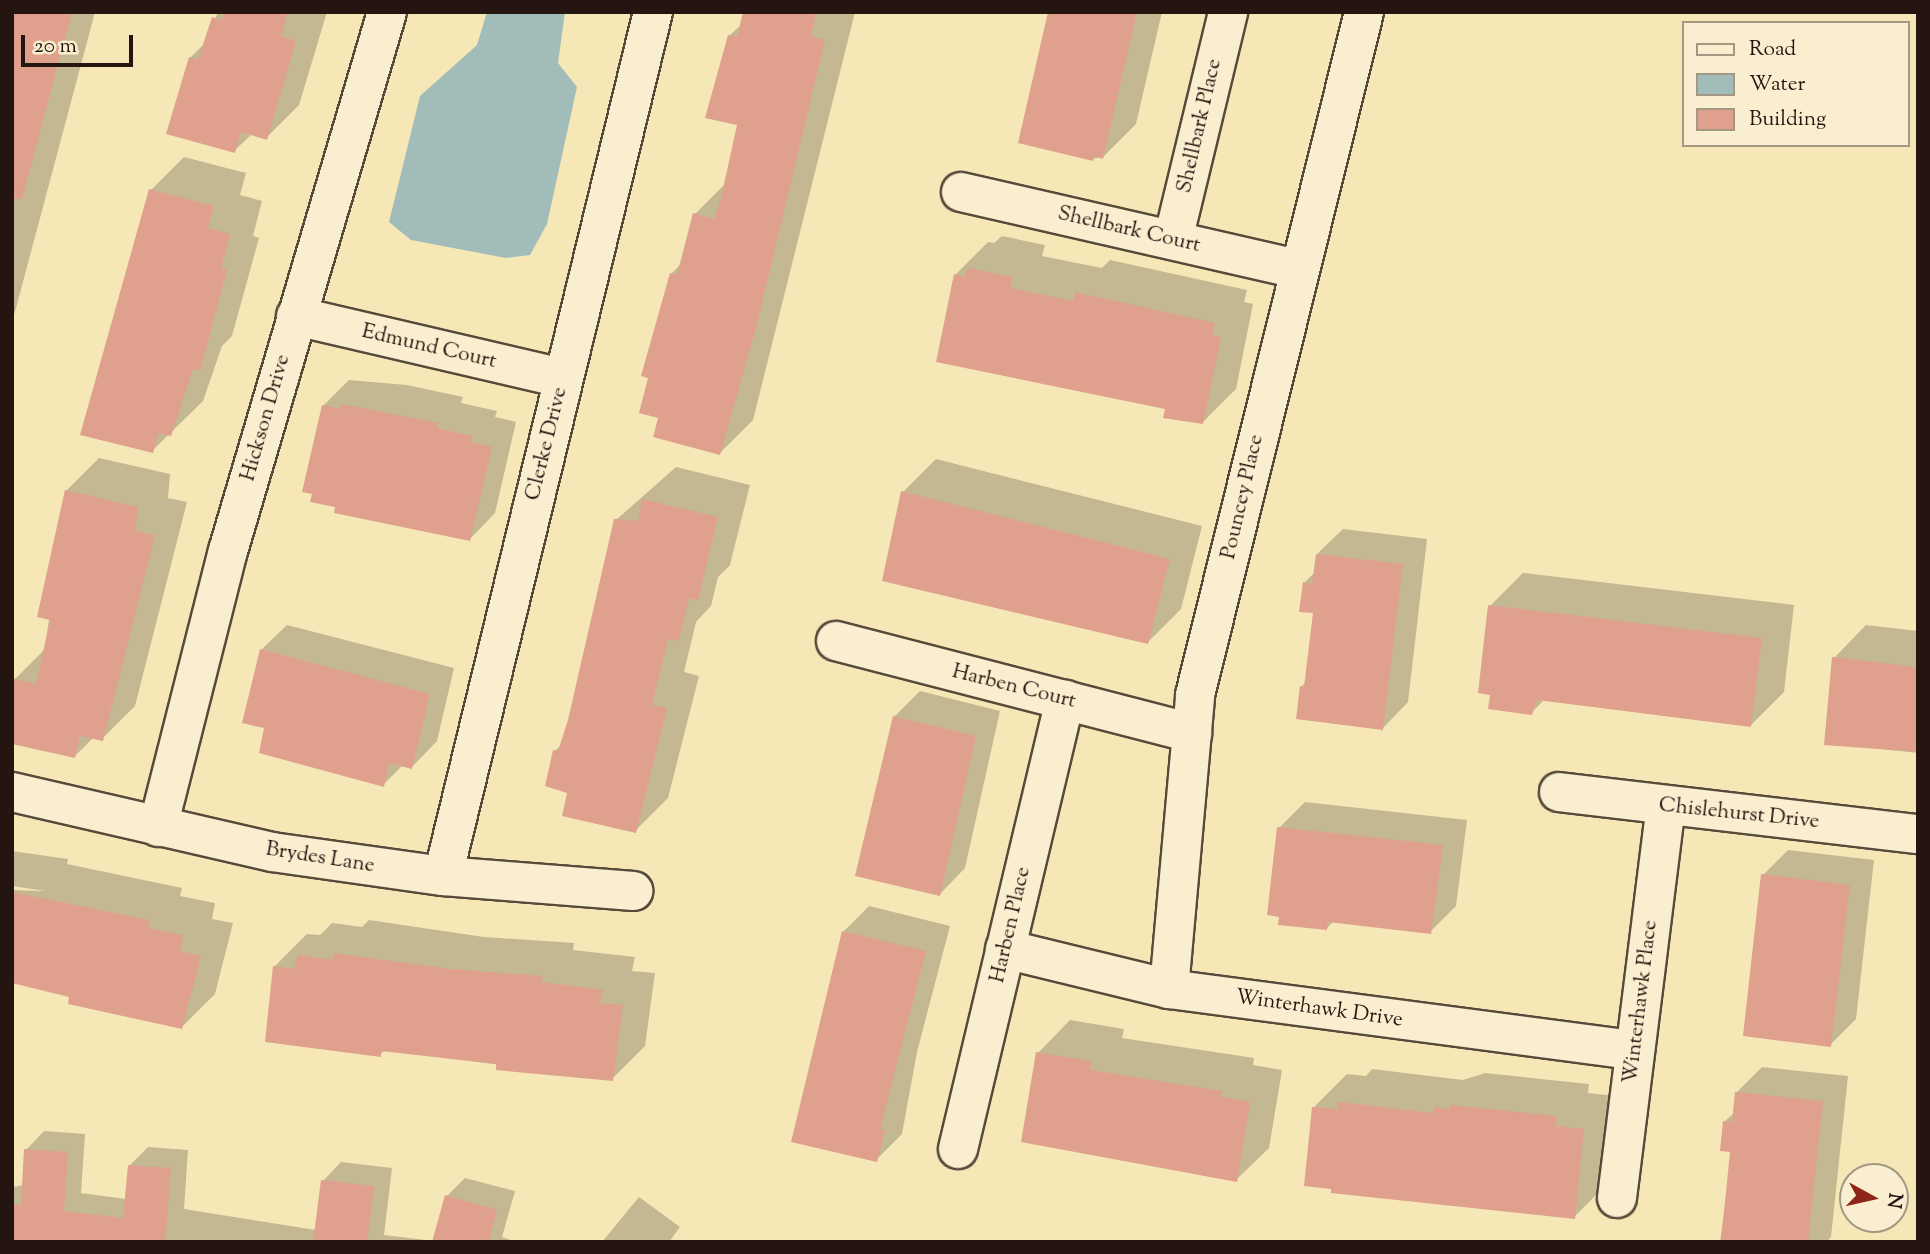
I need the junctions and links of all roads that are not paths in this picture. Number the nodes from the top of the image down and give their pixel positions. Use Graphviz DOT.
graph roads {
  1 [pos="387,12"];
  2 [pos="653,12"];
  3 [pos="1228,12"];
  4 [pos="1364,12"];
  5 [pos="961,192"];
  6 [pos="1173,240"];
  7 [pos="1297,269"];
  8 [pos="296,316"];
  9 [pos="562,378"];
  10 [pos="836,641"];
  11 [pos="1065,700"];
  12 [pos="1192,733"];
  13 [pos="12,792"];
  14 [pos="1559,792"];
  15 [pos="1666,806"];
  16 [pos="158,827"];
  17 [pos="1918,834"];
  18 [pos="443,876"];
  19 [pos="633,891"];
  20 [pos="1005,949"];
  21 [pos="1169,989"];
  22 [pos="1635,1051"];
  23 [pos="958,1149"];
  24 [pos="1618,1198"];
  1 -- 8 [label="street, Hickson Drive"];
  2 -- 9 [label="street, Clerke Drive"];
  3 -- 6 [label="street, Shellbark Place"];
  4 -- 7 [label="street, Pouncey Place"];
  5 -- 6 [label="street, Shellbark Court"];
  6 -- 7 [label="street, Shellbark Court"];
  7 -- 12 [label="street, Pouncey Place"];
  8 -- 9 [label="street, Edmund Court"];
  8 -- 16 [label="street, Hickson Drive"];
  9 -- 18 [label="street, Clerke Drive"];
  10 -- 11 [label="street, Harben Court"];
  11 -- 12 [label="street, Harben Court"];
  11 -- 20 [label="street, Harben Place"];
  12 -- 21 [label="street, Pouncey Place"];
  13 -- 16 [label="street, Brydes Lane"];
  14 -- 15 [label="street, Chislehurst Drive"];
  15 -- 17 [label="street, Chislehurst Drive"];
  15 -- 22 [label="street, Winterhawk Place"];
  16 -- 18 [label="street, Brydes Lane"];
  18 -- 19 [label="street, Brydes Lane"];
  20 -- 21 [label="street, Winterhawk Drive"];
  20 -- 23 [label="street, Harben Place"];
  21 -- 22 [label="street, Winterhawk Drive"];
  22 -- 24 [label="street, Winterhawk Place"];
}
